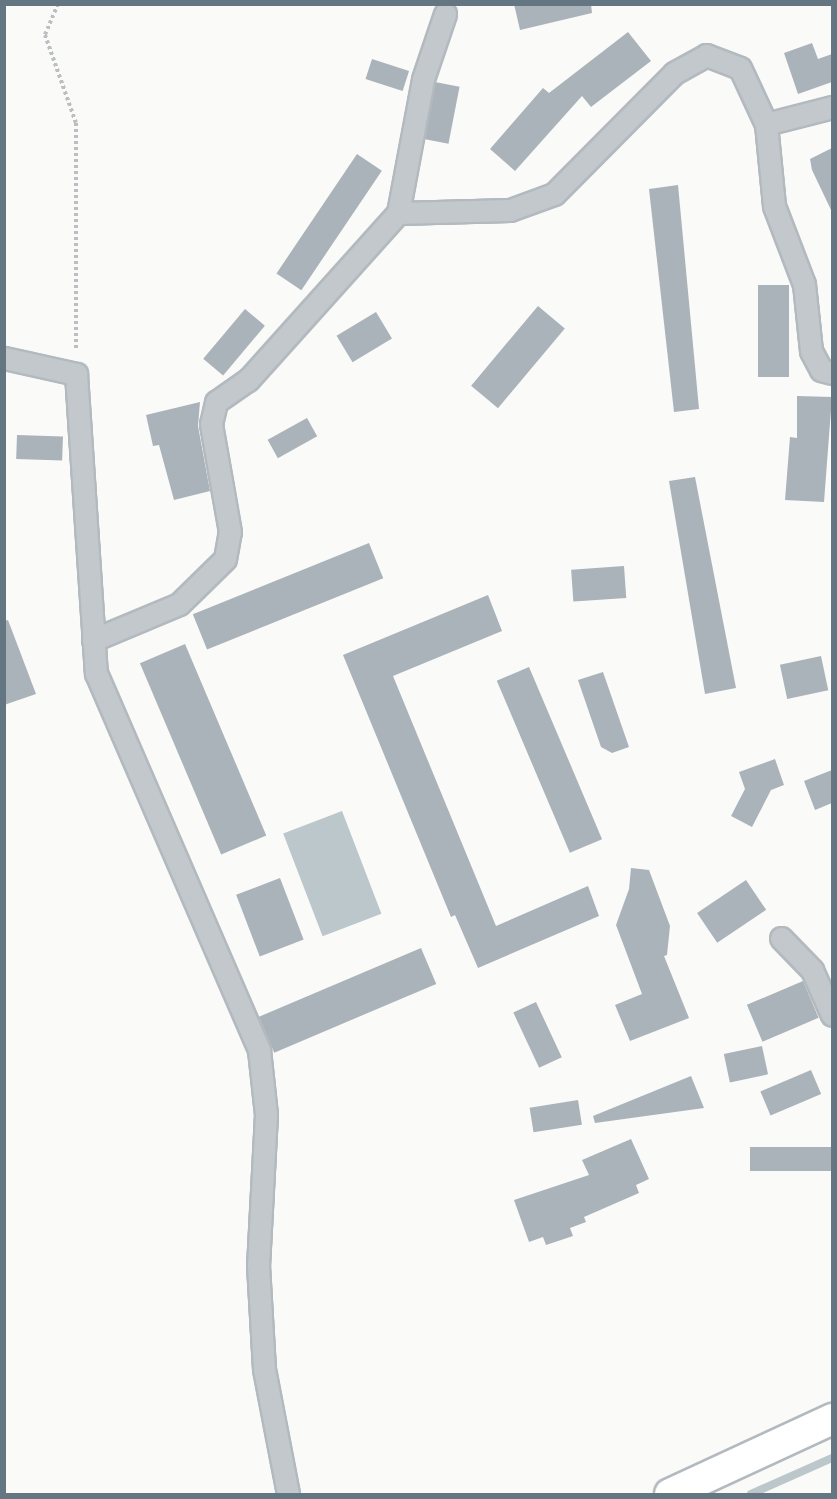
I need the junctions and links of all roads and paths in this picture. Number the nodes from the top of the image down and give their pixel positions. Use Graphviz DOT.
graph roads {
  1 [pos="57,4"];
  2 [pos="445,14"];
  3 [pos="832,107"];
  4 [pos="766,124"];
  5 [pos="398,213"];
  6 [pos="4,358"];
  7 [pos="832,373"];
  8 [pos="76,374"];
  9 [pos="93,640"];
  10 [pos="781,938"];
  11 [pos="832,1015"];
  12 [pos="832,1419"];
  13 [pos="288,1494"];
  14 [pos="670,1494"];
  1 -- 8 [label="path"];
  2 -- 5 [label="street"];
  3 -- 4 [label="street"];
  4 -- 5 [label="street"];
  4 -- 7 [label="street"];
  5 -- 9 [label="street"];
  6 -- 8 [label="street"];
  8 -- 9 [label="street"];
  9 -- 13 [label="street"];
  10 -- 11 [label="street"];
  12 -- 14 [label="main road"];
}
